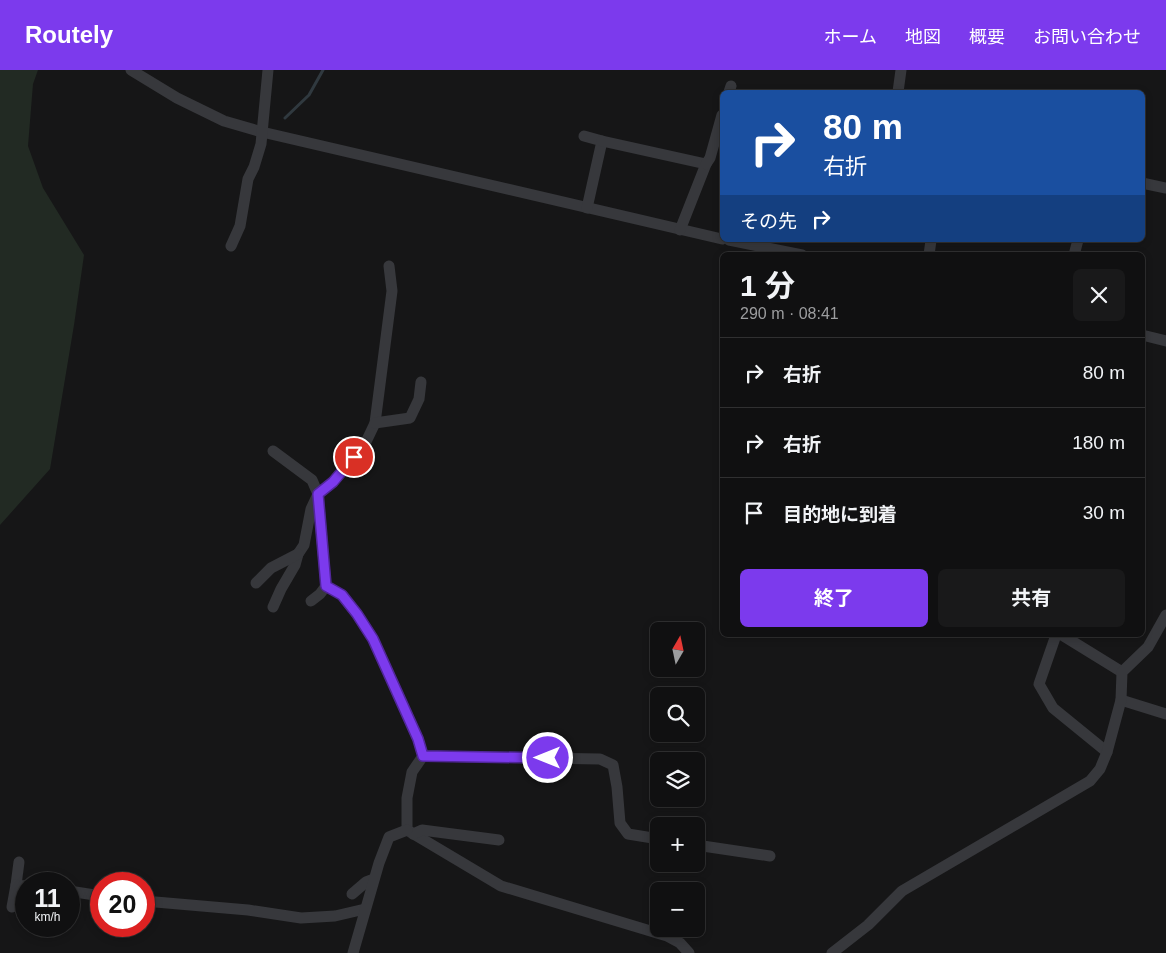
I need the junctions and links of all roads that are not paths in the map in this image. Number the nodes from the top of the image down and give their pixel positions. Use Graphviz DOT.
graph roads {
  1 [pos="131,70"];
  2 [pos="268,70"];
  3 [pos="901,70"];
  4 [pos="898,90"];
  5 [pos="720,122"];
  6 [pos="262,132"];
  7 [pos="584,136"];
  8 [pos="602,141"];
  9 [pos="706,164"];
  10 [pos="1145,184"];
  11 [pos="1166,188"];
  12 [pos="587,208"];
  13 [pos="680,230"];
  14 [pos="720,239"];
  15 [pos="739,242"];
  16 [pos="231,246"];
  17 [pos="787,252"];
  18 [pos="388,266"];
  19 [pos="1145,336"];
  20 [pos="1166,341"];
  21 [pos="421,382"];
  22 [pos="375,423"];
  23 [pos="273,452"];
  24 [pos="318,494"];
  25 [pos="298,554"];
  26 [pos="256,583"];
  27 [pos="326,586"];
  28 [pos="311,601"];
  29 [pos="273,607"];
  30 [pos="1166,615"];
  31 [pos="1055,637"];
  32 [pos="1065,637"];
  33 [pos="1122,672"];
  34 [pos="1121,700"];
  35 [pos="1166,714"];
  36 [pos="1107,752"];
  37 [pos="423,756"];
  38 [pos="410,832"];
  39 [pos="650,838"];
  40 [pos="498,840"];
  41 [pos="705,846"];
  42 [pos="770,856"];
  43 [pos="19,862"];
  44 [pos="20,872"];
  45 [pos="374,879"];
  46 [pos="352,894"];
  47 [pos="15,899"];
  48 [pos="155,902"];
  49 [pos="12,906"];
  50 [pos="365,909"];
  51 [pos="353,953"];
  52 [pos="689,953"];
  53 [pos="832,953"];
  1 -- 6 [label="street"];
  2 -- 6 [label="street"];
  3 -- 4 [label="street"];
  5 -- 9 [label="street"];
  6 -- 12 [label="street"];
  6 -- 16 [label="street"];
  7 -- 8 [label="street"];
  8 -- 9 [label="street"];
  8 -- 12 [label="street"];
  9 -- 13 [label="street"];
  10 -- 11 [label="street"];
  12 -- 13 [label="street"];
  13 -- 14 [label="street"];
  15 -- 17 [label="street"];
  18 -- 22 [label="street"];
  19 -- 20 [label="street"];
  21 -- 22 [label="street"];
  22 -- 24 [label="street"];
  23 -- 24 [label="street"];
  24 -- 25 [label="street"];
  24 -- 27 [label="street"];
  25 -- 26 [label="street"];
  25 -- 29 [label="street"];
  27 -- 28 [label="street"];
  27 -- 37 [label="street"];
  30 -- 33 [label="street"];
  31 -- 36 [label="street"];
  32 -- 33 [label="street"];
  33 -- 34 [label="street"];
  34 -- 35 [label="street"];
  34 -- 36 [label="street"];
  36 -- 53 [label="street"];
  37 -- 38 [label="street"];
  37 -- 39 [label="street"];
  38 -- 40 [label="street"];
  38 -- 45 [label="street"];
  38 -- 52 [label="street"];
  41 -- 42 [label="street"];
  43 -- 44 [label="street"];
  45 -- 46 [label="street"];
  45 -- 50 [label="street"];
  47 -- 49 [label="street"];
  48 -- 50 [label="street"];
  50 -- 51 [label="street"];
}
